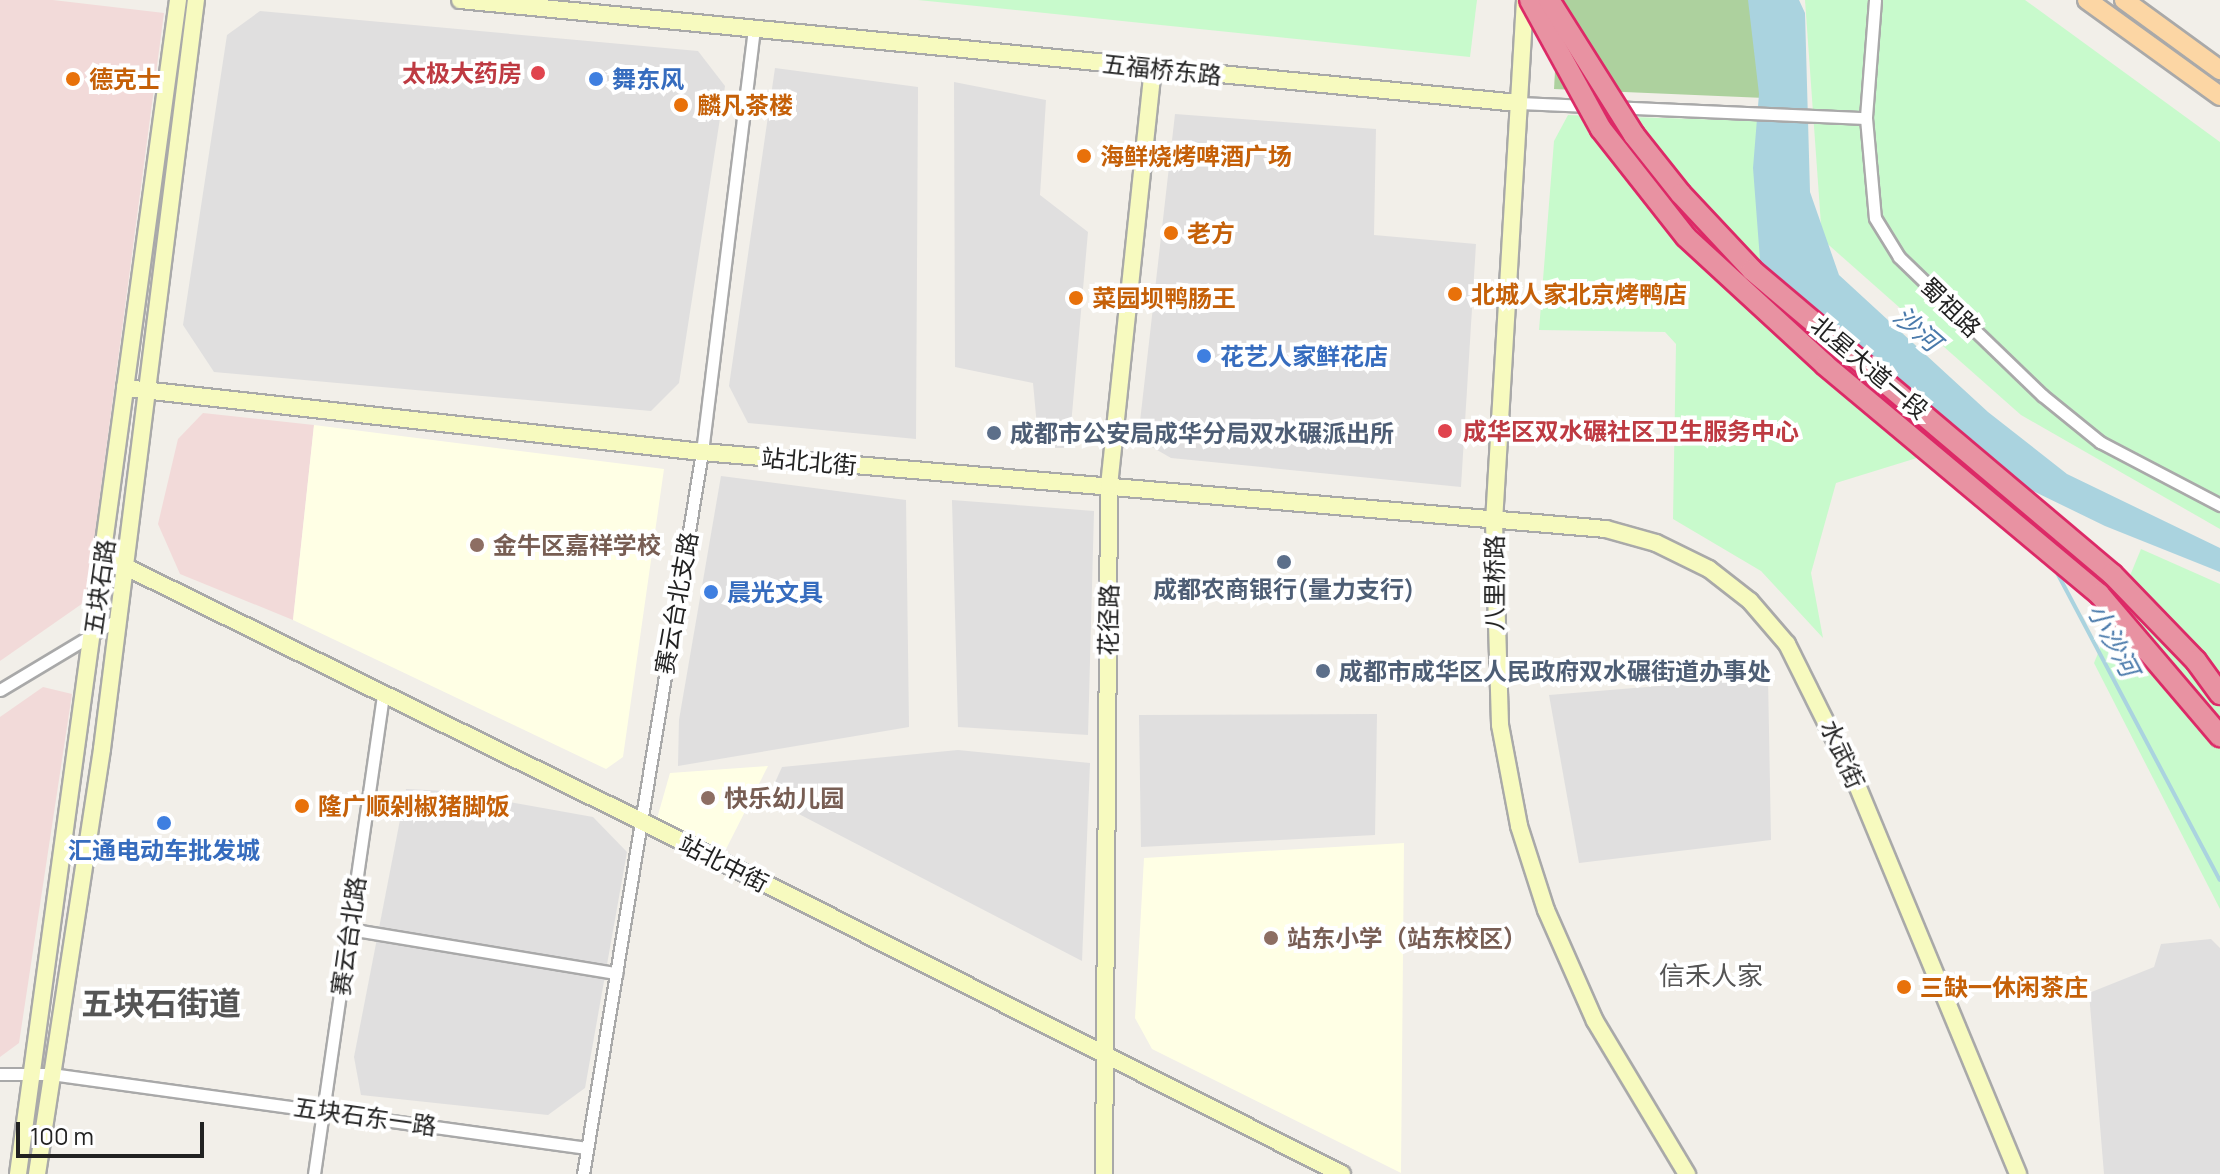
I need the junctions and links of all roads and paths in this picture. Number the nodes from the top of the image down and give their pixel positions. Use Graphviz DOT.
graph roads {
  1 [pos="178,0"];
  2 [pos="196,0"];
  3 [pos="460,0"];
  4 [pos="1527,0"];
  5 [pos="1549,0"];
  6 [pos="1875,0"];
  7 [pos="2087,0"];
  8 [pos="2124,0"];
  9 [pos="754,29"];
  10 [pos="1153,68"];
  11 [pos="2220,70"];
  12 [pos="2220,96"];
  13 [pos="1519,103"];
  14 [pos="1866,118"];
  15 [pos="125,388"];
  16 [pos="148,391"];
  17 [pos="702,452"];
  18 [pos="1109,486"];
  19 [pos="2220,505"];
  20 [pos="1494,522"];
  21 [pos="102,561"];
  22 [pos="126,567"];
  23 [pos="118,619"];
  24 [pos="92,633"];
  25 [pos="0,690"];
  26 [pos="2220,694"];
  27 [pos="383,698"];
  28 [pos="2220,736"];
  29 [pos="639,820"];
  30 [pos="349,929"];
  31 [pos="616,973"];
  32 [pos="1104,1052"];
  33 [pos="32,1072"];
  34 [pos="0,1074"];
  35 [pos="51,1074"];
  36 [pos="322,1110"];
  37 [pos="587,1148"];
  38 [pos="18,1174"];
  39 [pos="37,1174"];
  40 [pos="314,1174"];
  41 [pos="583,1174"];
  42 [pos="1104,1174"];
  43 [pos="1342,1174"];
  44 [pos="1687,1174"];
  45 [pos="2018,1174"];
  1 -- 15 [label="street, 五块石路"];
  2 -- 16 [label="street, 五块石路"];
  3 -- 9 [label="street, 五福桥东路"];
  4 -- 13 [label="street, 八里桥路"];
  4 -- 28 [label="highway, 北星大道一段, bridge"];
  5 -- 26 [label="highway, 北星大道一段, bridge"];
  6 -- 14 [label="street, 蜀祖路"];
  7 -- 12 [label="main road"];
  8 -- 11 [label="main road"];
  9 -- 10 [label="street, 五福桥东路"];
  9 -- 17 [label="street, 赛云台北支路"];
  10 -- 13 [label="street, 五福桥东路"];
  10 -- 18 [label="street, 花径路"];
  13 -- 14 [label="street, 五福桥东路"];
  13 -- 20 [label="street, 八里桥路"];
  14 -- 19 [label="street, 蜀祖路"];
  15 -- 16 [label="street, 站北北街"];
  15 -- 21 [label="street, 五块石路"];
  16 -- 17 [label="street, 站北北街"];
  16 -- 22 [label="street, 五块石路"];
  17 -- 18 [label="street, 站北北街"];
  17 -- 29 [label="street, 赛云台北支路"];
  18 -- 20 [label="street, 站北北街"];
  18 -- 32 [label="street, 花径路"];
  20 -- 44 [label="street, 八里桥路"];
  20 -- 45 [label="street, 水武街"];
  21 -- 22 [label="street, 站北中街"];
  21 -- 24 [label="street, 五块石路"];
  22 -- 23 [label="street, 五块石路"];
  22 -- 27 [label="street, 站北中街"];
  23 -- 24 [label="street"];
  23 -- 35 [label="street, 五块石路"];
  24 -- 25 [label="street"];
  24 -- 33 [label="street, 五块石路"];
  27 -- 29 [label="street, 站北中街"];
  27 -- 30 [label="street, 赛云台北路"];
  29 -- 31 [label="street, 赛云台北支路"];
  29 -- 32 [label="street, 站北中街"];
  30 -- 31 [label="street"];
  30 -- 36 [label="street, 赛云台北路"];
  31 -- 37 [label="street, 赛云台北支路"];
  32 -- 42 [label="street, 花径路"];
  32 -- 43 [label="street, 站北中街"];
  33 -- 34 [label="street, 五块石东一路"];
  33 -- 35 [label="street, 五块石东一路"];
  33 -- 38 [label="street, 五块石路"];
  35 -- 36 [label="street, 五块石东一路"];
  35 -- 39 [label="street, 五块石路"];
  36 -- 37 [label="street, 五块石东一路"];
  36 -- 40 [label="street, 赛云台北路"];
  37 -- 41 [label="street, 赛云台北支路"];
}
